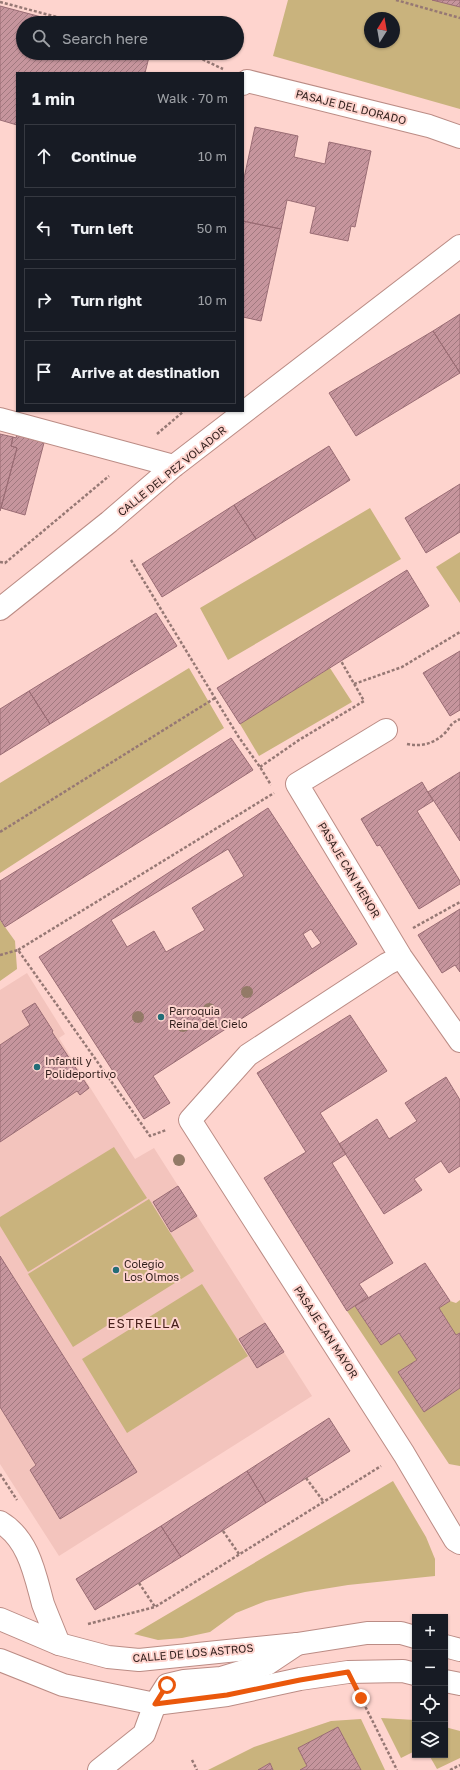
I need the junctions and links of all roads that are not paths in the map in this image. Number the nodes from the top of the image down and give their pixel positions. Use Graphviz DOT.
graph roads {
  1 [pos="244,83"];
  2 [pos="460,137"];
  3 [pos="460,246"];
  4 [pos="0,419"];
  5 [pos="174,466"];
  6 [pos="0,609"];
  7 [pos="386,730"];
  8 [pos="401,957"];
  9 [pos="460,1041"];
  10 [pos="0,1522"];
  11 [pos="460,1543"];
  12 [pos="0,1619"];
  13 [pos="412,1636"];
  14 [pos="59,1644"];
  15 [pos="297,1644"];
  16 [pos="448,1647"];
  17 [pos="460,1650"];
  18 [pos="0,1660"];
  19 [pos="412,1673"];
  20 [pos="448,1682"];
  21 [pos="460,1684"];
  22 [pos="155,1704"];
  23 [pos="99,1770"];
  1 -- 2 [label="street, PASAJE DEL DORADO"];
  3 -- 5 [label="street, CALLE DEL PEZ VOLADOR"];
  4 -- 5 [label="street"];
  5 -- 6 [label="street, CALLE DEL PEZ VOLADOR"];
  7 -- 8 [label="street, PASAJE CAN MENOR"];
  8 -- 9 [label="street, PASAJE CAN MENOR"];
  8 -- 11 [label="street, PASAJE CAN MAYOR"];
  10 -- 14 [label="street"];
  12 -- 14 [label="street, CALLE DE LOS ASTROS"];
  13 -- 15 [label="street, CALLE DE LOS ASTROS"];
  14 -- 15 [label="street, CALLE DE LOS ASTROS"];
  15 -- 22 [label="street"];
  16 -- 17 [label="street"];
  18 -- 22 [label="street"];
  19 -- 22 [label="street"];
  20 -- 21 [label="street"];
  22 -- 23 [label="street"];
}
